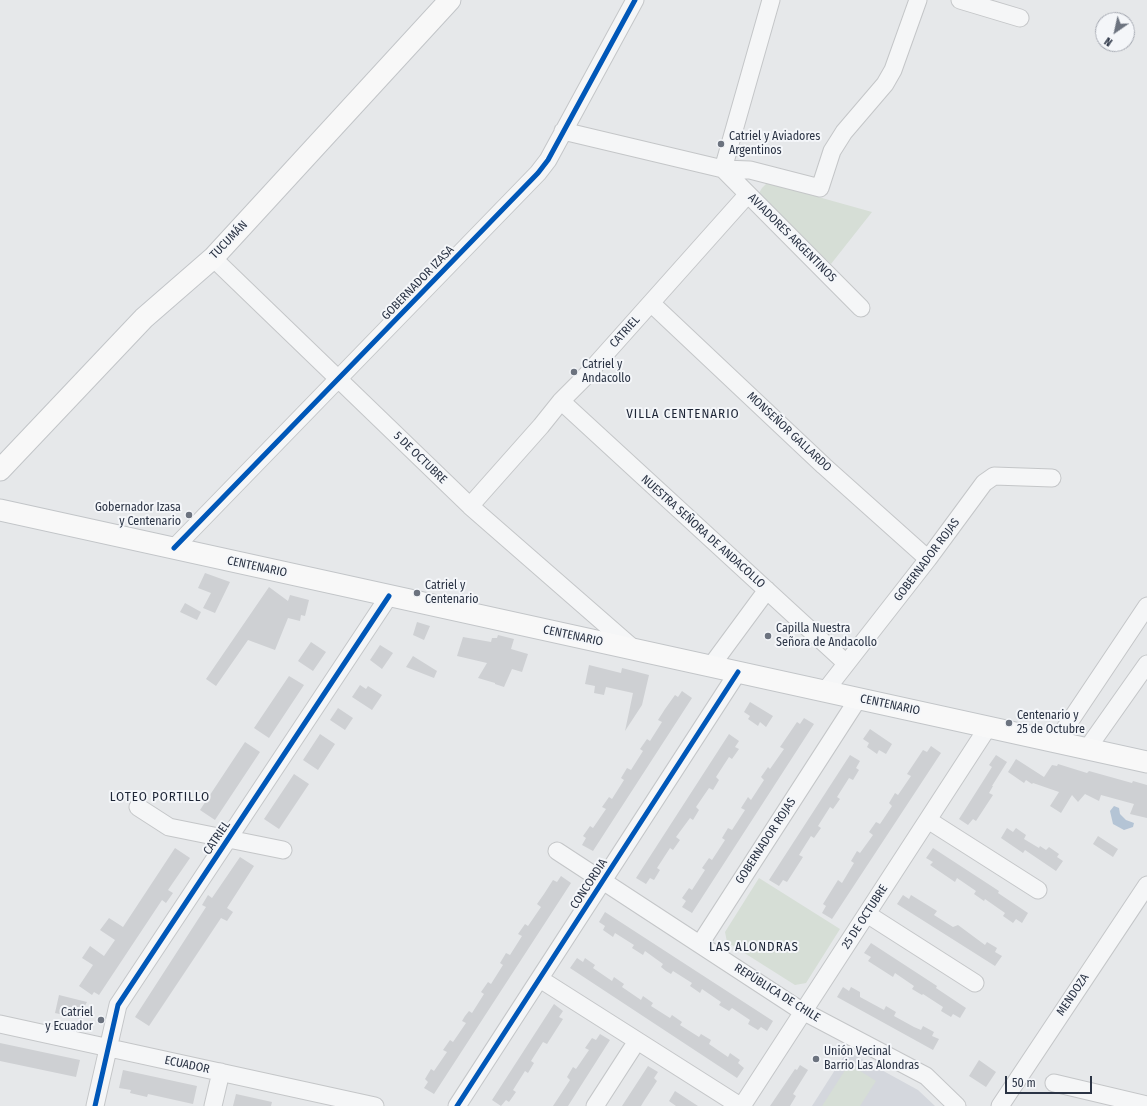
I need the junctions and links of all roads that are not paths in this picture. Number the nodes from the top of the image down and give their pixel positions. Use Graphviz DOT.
graph roads {
  1 [pos="450,0"];
  2 [pos="635,0"];
  3 [pos="771,0"];
  4 [pos="918,0"];
  5 [pos="960,0"];
  6 [pos="1020,18"];
  7 [pos="563,131"];
  8 [pos="723,169"];
  9 [pos="748,194"];
  10 [pos="213,258"];
  11 [pos="651,303"];
  12 [pos="862,308"];
  13 [pos="339,380"];
  14 [pos="561,401"];
  15 [pos="0,470"];
  16 [pos="1052,478"];
  17 [pos="470,506"];
  18 [pos="0,510"];
  19 [pos="174,548"];
  20 [pos="928,559"];
  21 [pos="767,590"];
  22 [pos="389,596"];
  23 [pos="1147,606"];
  24 [pos="635,650"];
  25 [pos="846,663"];
  26 [pos="1147,664"];
  27 [pos="711,666"];
  28 [pos="738,672"];
  29 [pos="825,691"];
  30 [pos="858,698"];
  31 [pos="988,727"];
  32 [pos="1056,742"];
  33 [pos="1087,749"];
  34 [pos="1147,762"];
  35 [pos="138,807"];
  36 [pos="928,820"];
  37 [pos="228,838"];
  38 [pos="283,850"];
  39 [pos="558,852"];
  40 [pos="603,881"];
  41 [pos="1147,885"];
  42 [pos="1038,890"];
  43 [pos="867,914"];
  44 [pos="700,944"];
  45 [pos="540,979"];
  46 [pos="975,983"];
  47 [pos="804,1011"];
  48 [pos="0,1024"];
  49 [pos="637,1041"];
  50 [pos="108,1048"];
  51 [pos="221,1072"];
  52 [pos="1054,1083"];
  53 [pos="330,1101"];
  54 [pos="1147,1105"];
  55 [pos="95,1106"];
  56 [pos="213,1106"];
  57 [pos="375,1106"];
  58 [pos="457,1106"];
  59 [pos="595,1106"];
  60 [pos="741,1106"];
  61 [pos="957,1106"];
  62 [pos="1000,1106"];
  1 -- 10 [label="main road, TUCUMÁN"];
  2 -- 7 [label="street, GOBERNADOR IZASA"];
  3 -- 8 [label="street"];
  4 -- 8 [label="street"];
  5 -- 6 [label="street"];
  7 -- 8 [label="street"];
  7 -- 13 [label="street, GOBERNADOR IZASA"];
  8 -- 9 [label="street, AVIADORES ARGENTINOS"];
  9 -- 11 [label="street, CATRIEL"];
  9 -- 12 [label="street, AVIADORES ARGENTINOS"];
  10 -- 13 [label="street, 5 DE OCTUBRE"];
  10 -- 15 [label="main road, TUCUMÁN"];
  11 -- 14 [label="street, CATRIEL"];
  11 -- 20 [label="street, MONSEÑOR GALLARDO"];
  13 -- 17 [label="street, 5 DE OCTUBRE"];
  13 -- 19 [label="street, GOBERNADOR IZASA"];
  14 -- 17 [label="street, CATRIEL"];
  14 -- 21 [label="street, NUESTRA SEÑORA DE ANDACOLLO"];
  16 -- 20 [label="street, GOBERNADOR ROJAS"];
  17 -- 24 [label="street, 5 DE OCTUBRE"];
  18 -- 19 [label="main road, CENTENARIO"];
  19 -- 22 [label="main road, CENTENARIO"];
  20 -- 25 [label="street, GOBERNADOR ROJAS"];
  21 -- 25 [label="street, NUESTRA SEÑORA DE ANDACOLLO"];
  21 -- 27 [label="street"];
  22 -- 24 [label="main road, CENTENARIO"];
  22 -- 37 [label="street, CATRIEL"];
  23 -- 32 [label="street"];
  24 -- 27 [label="main road, CENTENARIO"];
  25 -- 29 [label="street, GOBERNADOR ROJAS"];
  26 -- 33 [label="street"];
  27 -- 28 [label="main road, CENTENARIO"];
  28 -- 29 [label="main road, CENTENARIO"];
  28 -- 40 [label="street, CONCORDIA"];
  29 -- 30 [label="main road, CENTENARIO"];
  30 -- 31 [label="main road, CENTENARIO"];
  30 -- 44 [label="street, GOBERNADOR ROJAS"];
  31 -- 32 [label="main road, CENTENARIO"];
  31 -- 36 [label="street, 25 DE OCTUBRE"];
  32 -- 33 [label="main road, CENTENARIO"];
  33 -- 34 [label="main road, CENTENARIO"];
  35 -- 37 [label="street"];
  36 -- 42 [label="street"];
  36 -- 43 [label="street, 25 DE OCTUBRE"];
  37 -- 38 [label="street"];
  37 -- 50 [label="street, CATRIEL"];
  39 -- 40 [label="street, REPÚBLICA DE CHILE"];
  40 -- 44 [label="street, REPÚBLICA DE CHILE"];
  40 -- 45 [label="street, CONCORDIA"];
  41 -- 62 [label="street, MENDOZA"];
  43 -- 46 [label="street"];
  43 -- 47 [label="street, 25 DE OCTUBRE"];
  44 -- 47 [label="street, REPÚBLICA DE CHILE"];
  45 -- 49 [label="street"];
  45 -- 58 [label="street, CONCORDIA"];
  47 -- 60 [label="street, 25 DE OCTUBRE"];
  47 -- 61 [label="street, REPÚBLICA DE CHILE"];
  48 -- 50 [label="street, ECUADOR"];
  49 -- 59 [label="street"];
  49 -- 60 [label="street"];
  50 -- 51 [label="street, ECUADOR"];
  50 -- 55 [label="street, CATRIEL"];
  51 -- 53 [label="street, ECUADOR"];
  51 -- 56 [label="street"];
  52 -- 54 [label="street"];
  53 -- 57 [label="street, ECUADOR"];
}
